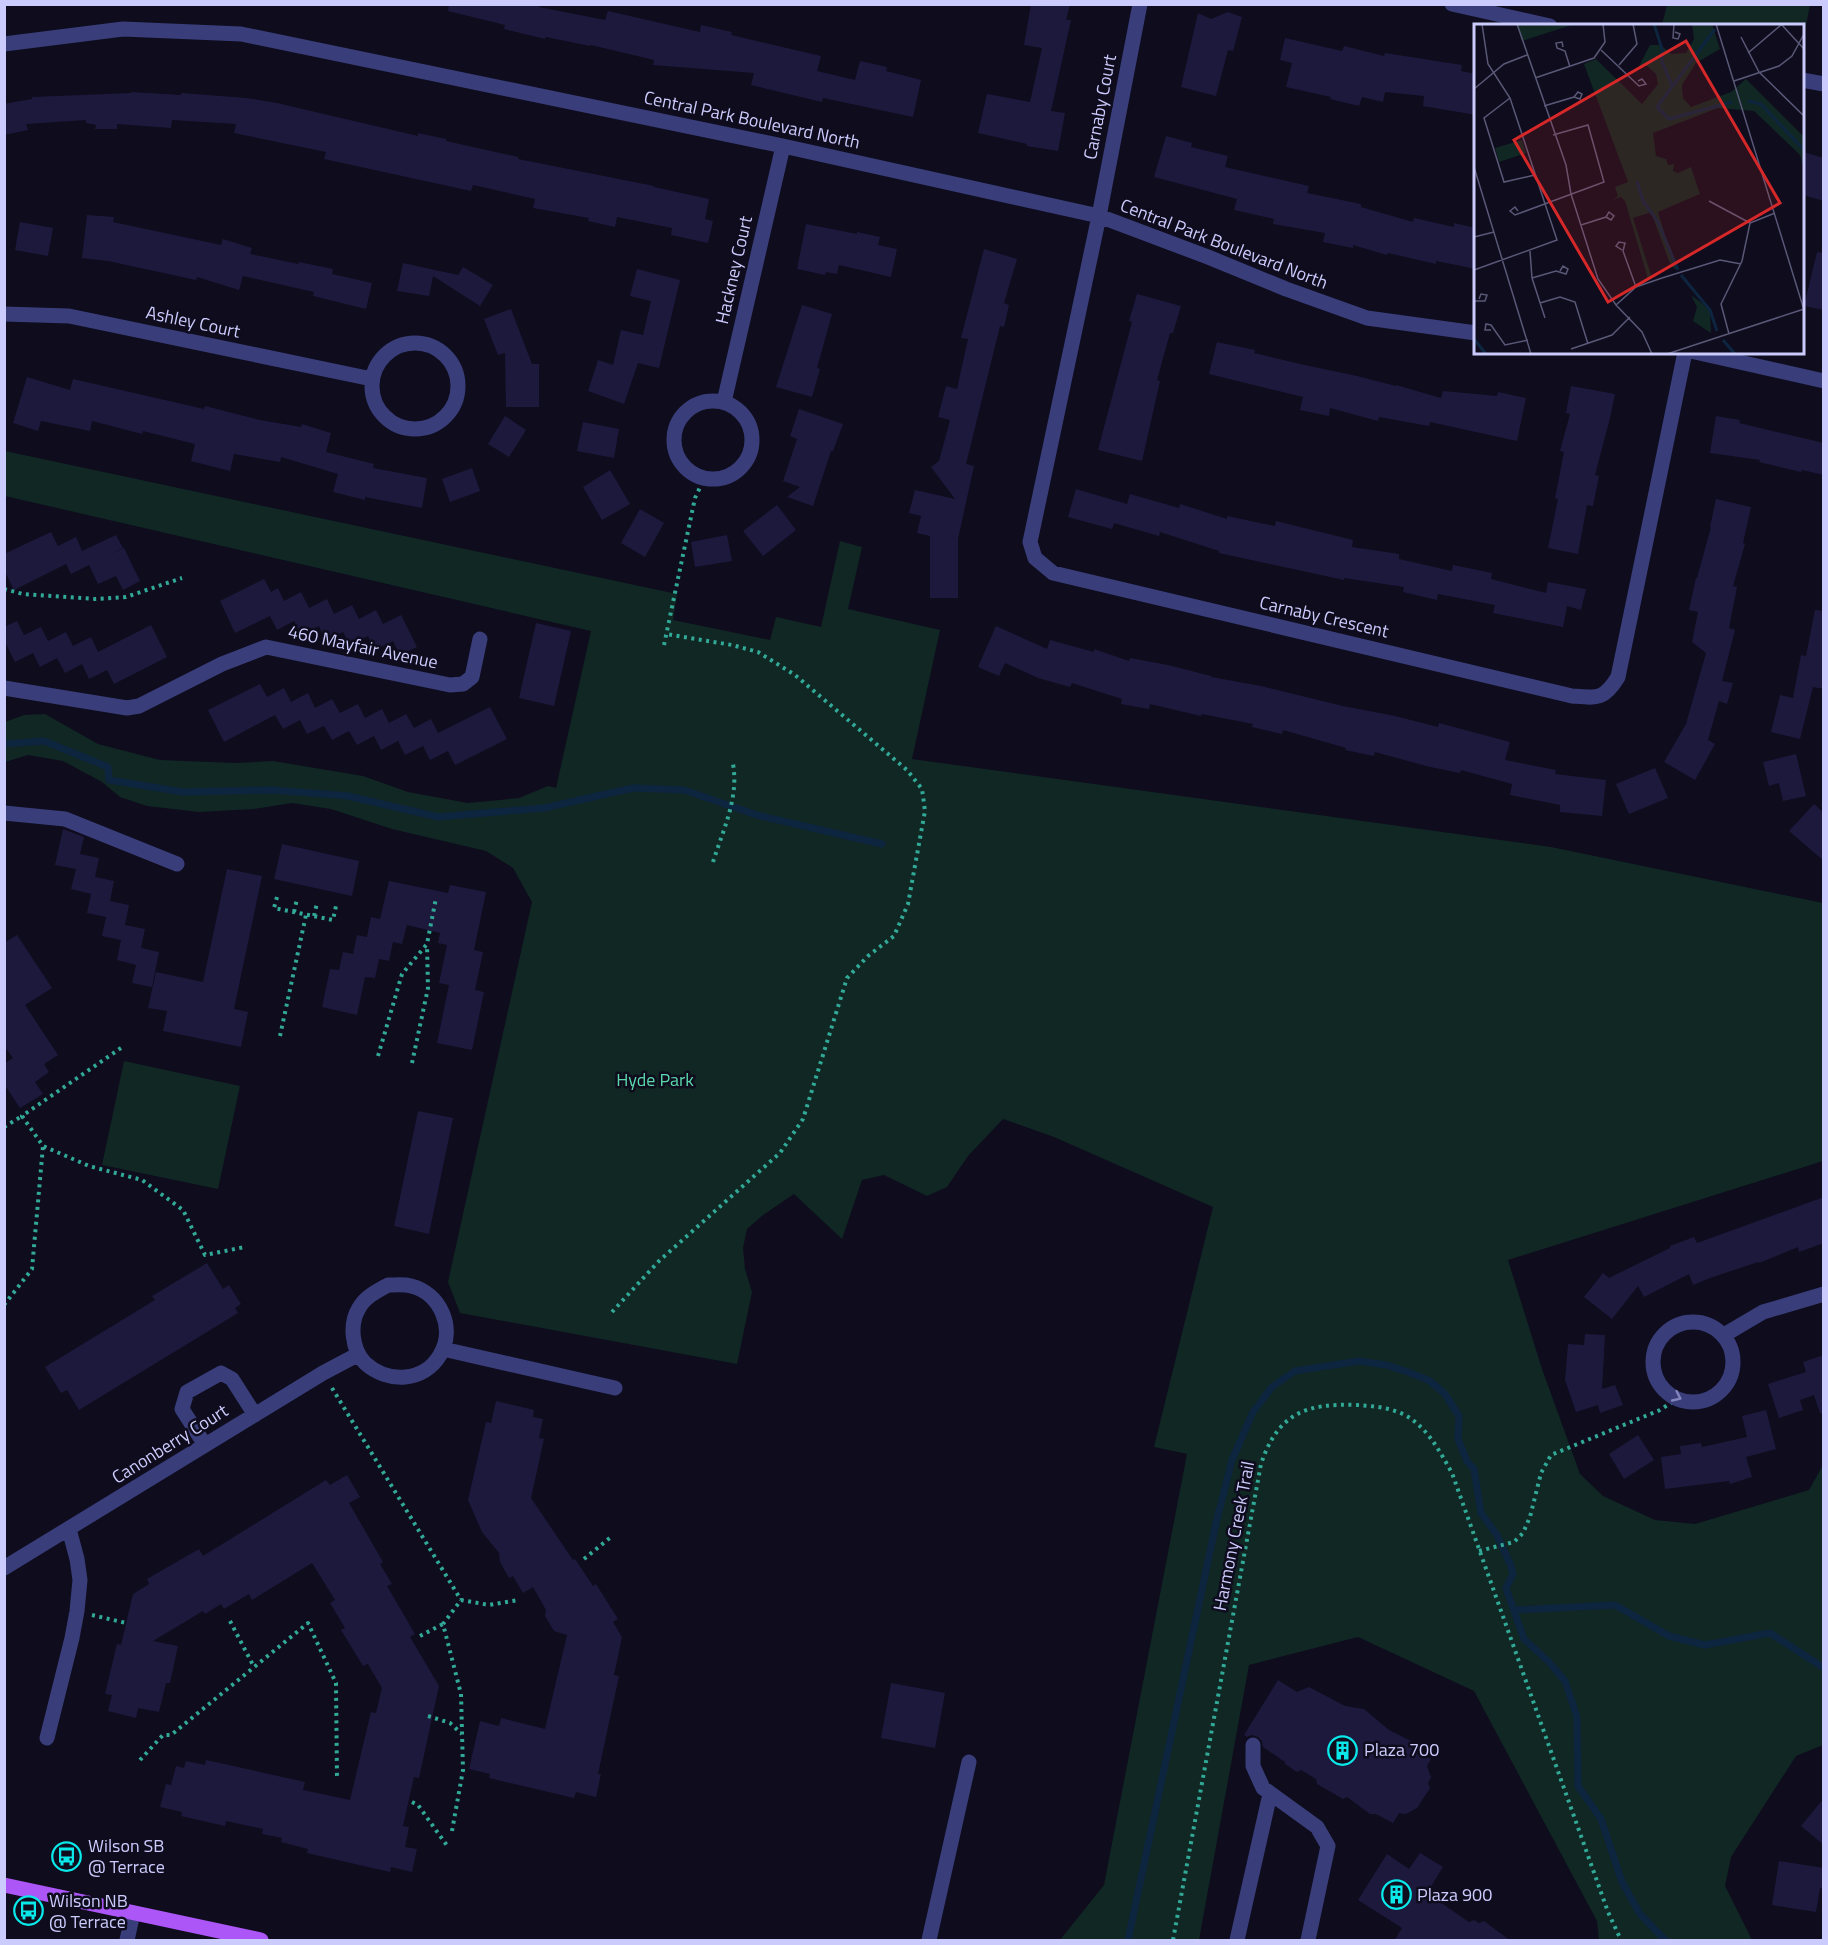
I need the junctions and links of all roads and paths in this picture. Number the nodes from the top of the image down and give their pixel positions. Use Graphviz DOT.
graph roads {
  1 [pos="1140,4"];
  2 [pos="1452,4"];
  3 [pos="1541,24"];
  4 [pos="4,44"];
  5 [pos="1804,80"];
  6 [pos="1824,84"];
  7 [pos="783,146"];
  8 [pos="1099,216"];
  9 [pos="4,314"];
  10 [pos="1474,333"];
  11 [pos="1685,354"];
  12 [pos="1704,354"];
  13 [pos="372,379"];
  14 [pos="1824,381"];
  15 [pos="724,402"];
  16 [pos="704,479"];
  17 [pos="182,578"];
  18 [pos="4,589"];
  19 [pos="666,633"];
  20 [pos="480,639"];
  21 [pos="664,645"];
  22 [pos="4,688"];
  23 [pos="734,764"];
  24 [pos="4,813"];
  25 [pos="713,862"];
  26 [pos="177,864"];
  27 [pos="277,897"];
  28 [pos="436,898"];
  29 [pos="297,899"];
  30 [pos="317,903"];
  31 [pos="336,906"];
  32 [pos="294,912"];
  33 [pos="306,915"];
  34 [pos="314,916"];
  35 [pos="427,944"];
  36 [pos="280,1036"];
  37 [pos="121,1048"];
  38 [pos="378,1056"];
  39 [pos="412,1063"];
  40 [pos="22,1116"];
  41 [pos="4,1127"];
  42 [pos="43,1146"];
  43 [pos="245,1247"];
  44 [pos="1824,1294"];
  45 [pos="4,1305"];
  46 [pos="612,1312"];
  47 [pos="1724,1335"];
  48 [pos="443,1349"];
  49 [pos="357,1355"];
  50 [pos="323,1373"];
  51 [pos="615,1388"];
  52 [pos="1677,1399"];
  53 [pos="255,1415"];
  54 [pos="205,1445"];
  55 [pos="69,1529"];
  56 [pos="611,1537"];
  57 [pos="1479,1551"];
  58 [pos="584,1559"];
  59 [pos="4,1568"];
  60 [pos="461,1600"];
  61 [pos="518,1600"];
  62 [pos="77,1611"];
  63 [pos="230,1621"];
  64 [pos="126,1623"];
  65 [pos="443,1624"];
  66 [pos="420,1636"];
  67 [pos="254,1667"];
  68 [pos="428,1716"];
  69 [pos="462,1734"];
  70 [pos="47,1738"];
  71 [pos="1253,1746"];
  72 [pos="140,1760"];
  73 [pos="969,1762"];
  74 [pos="337,1780"];
  75 [pos="1270,1794"];
  76 [pos="412,1802"];
  77 [pos="452,1831"];
  78 [pos="448,1847"];
  79 [pos="4,1885"];
  80 [pos="133,1913"];
  81 [pos="127,1941"];
  82 [pos="261,1941"];
  83 [pos="929,1941"];
  84 [pos="1173,1941"];
  85 [pos="1237,1941"];
  86 [pos="1308,1941"];
  87 [pos="1621,1941"];
  1 -- 8 [label="street, Carnaby Court"];
  2 -- 3 [label="street"];
  4 -- 7 [label="street, Central Park Boulevard North"];
  5 -- 6 [label="street"];
  7 -- 8 [label="street, Central Park Boulevard North"];
  7 -- 15 [label="street, Hackney Court"];
  8 -- 10 [label="street, Central Park Boulevard North"];
  8 -- 11 [label="street, Carnaby Crescent"];
  9 -- 13 [label="street, Ashley Court"];
  12 -- 14 [label="street"];
  13 -- 13 [label="street"];
  15 -- 16 [label="street"];
  15 -- 16 [label="street"];
  16 -- 19 [label="path"];
  17 -- 18 [label="path"];
  19 -- 21 [label="path"];
  19 -- 46 [label="path"];
  20 -- 22 [label="street, 460 Mayfair Avenue"];
  23 -- 25 [label="path"];
  24 -- 26 [label="street"];
  27 -- 32 [label="path"];
  28 -- 35 [label="path"];
  29 -- 32 [label="path"];
  30 -- 34 [label="path"];
  31 -- 34 [label="path"];
  32 -- 33 [label="path"];
  33 -- 34 [label="path"];
  33 -- 36 [label="path"];
  35 -- 38 [label="path"];
  35 -- 39 [label="path"];
  37 -- 40 [label="path"];
  40 -- 41 [label="path"];
  40 -- 42 [label="path"];
  42 -- 43 [label="path"];
  42 -- 45 [label="path"];
  44 -- 47 [label="street"];
  47 -- 52 [label="street"];
  47 -- 52 [label="street, one-way"];
  48 -- 49 [label="street"];
  48 -- 49 [label="street"];
  48 -- 51 [label="street"];
  49 -- 50 [label="street, Canonberry Court"];
  50 -- 53 [label="street, Canonberry Court"];
  50 -- 60 [label="path"];
  52 -- 57 [label="path"];
  53 -- 54 [label="street, Canonberry Court"];
  53 -- 54 [label="street"];
  54 -- 55 [label="street, Canonberry Court"];
  55 -- 59 [label="street, Canonberry Court"];
  55 -- 62 [label="street"];
  56 -- 58 [label="path"];
  57 -- 84 [label="path, Harmony Creek Trail"];
  57 -- 87 [label="path, Harmony Creek Trail"];
  60 -- 61 [label="path"];
  60 -- 65 [label="path"];
  62 -- 64 [label="path"];
  62 -- 70 [label="street"];
  63 -- 67 [label="path"];
  65 -- 66 [label="path"];
  65 -- 69 [label="path"];
  67 -- 72 [label="path"];
  67 -- 74 [label="path"];
  68 -- 69 [label="path"];
  69 -- 77 [label="path"];
  71 -- 75 [label="street"];
  73 -- 83 [label="street"];
  75 -- 85 [label="street"];
  75 -- 86 [label="street"];
  76 -- 78 [label="path"];
  79 -- 80 [label="main road"];
  80 -- 81 [label="street"];
  80 -- 82 [label="main road"];
}
